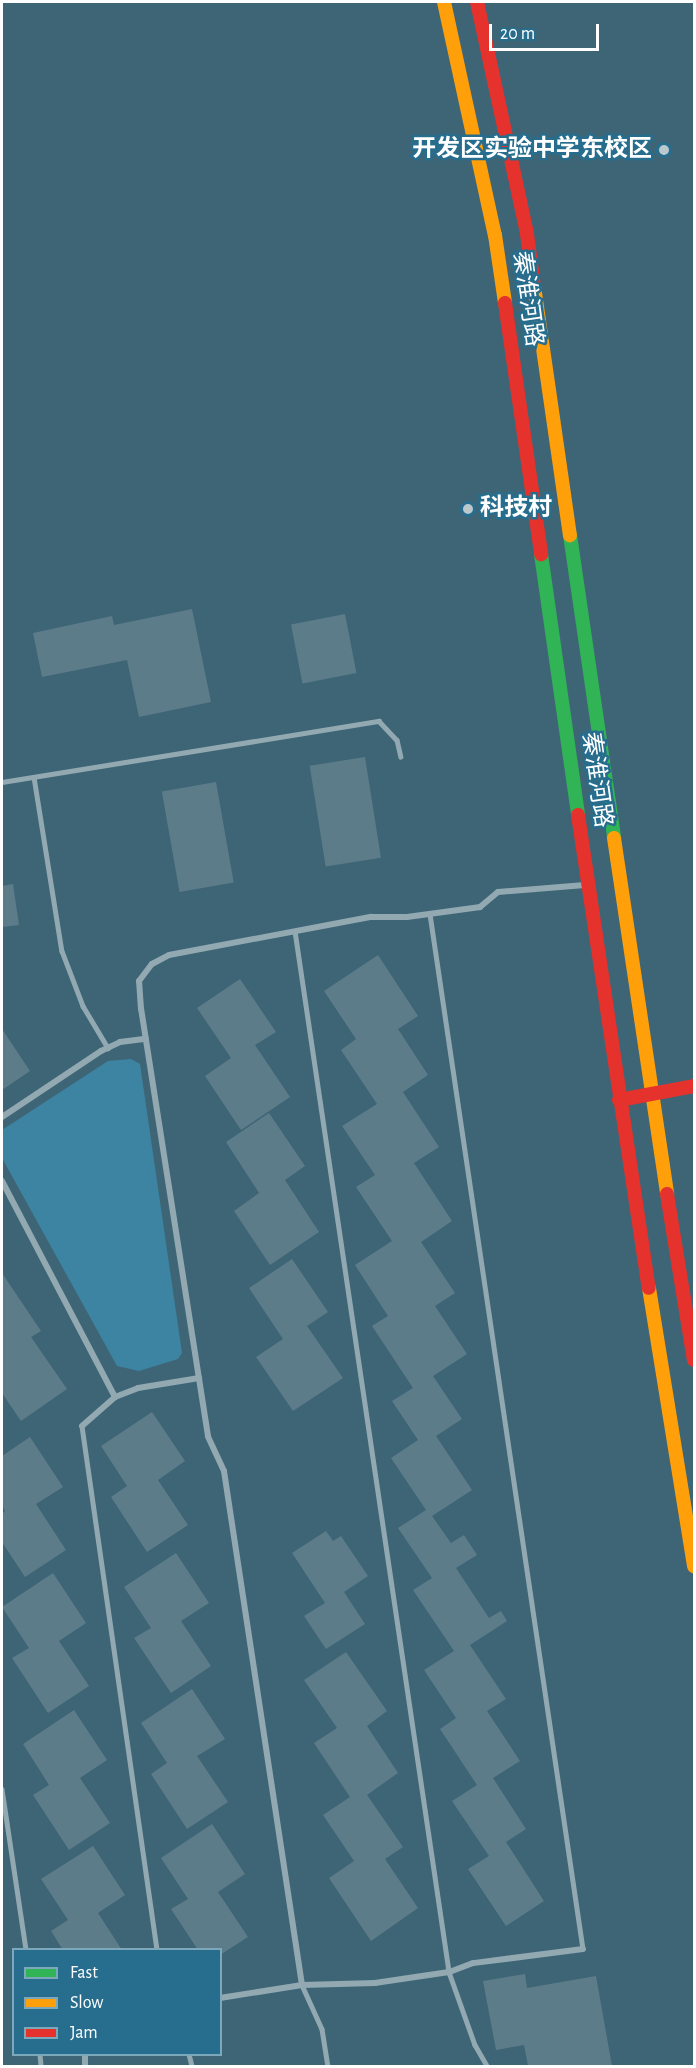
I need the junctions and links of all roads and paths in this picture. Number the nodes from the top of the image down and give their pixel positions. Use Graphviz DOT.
graph roads {
  1 [pos="444,2"];
  2 [pos="477,2"];
  3 [pos="401,757"];
  4 [pos="34,777"];
  5 [pos="2,782"];
  6 [pos="588,885"];
  7 [pos="430,914"];
  8 [pos="295,931"];
  9 [pos="146,1040"];
  10 [pos="108,1048"];
  11 [pos="694,1086"];
  12 [pos="651,1095"];
  13 [pos="619,1100"];
  14 [pos="2,1117"];
  15 [pos="2,1181"];
  16 [pos="694,1360"];
  17 [pos="199,1378"];
  18 [pos="115,1397"];
  19 [pos="82,1426"];
  20 [pos="694,1566"];
  21 [pos="2,1789"];
  22 [pos="26,1948"];
  23 [pos="157,1948"];
  24 [pos="583,1949"];
  25 [pos="450,1972"];
  26 [pos="302,1985"];
  27 [pos="222,1998"];
  28 [pos="85,2056"];
  29 [pos="85,2065"];
  30 [pos="328,2067"];
  31 [pos="488,2067"];
  1 -- 6 [label="main road, 秦淮河路"];
  2 -- 12 [label="main road, 秦淮河路"];
  3 -- 4 [label="lane"];
  4 -- 5 [label="lane"];
  4 -- 10 [label="lane"];
  6 -- 7 [label="street"];
  6 -- 13 [label="main road, 秦淮河路"];
  7 -- 8 [label="street"];
  7 -- 24 [label="lane"];
  8 -- 9 [label="street"];
  8 -- 25 [label="lane"];
  9 -- 10 [label="street"];
  9 -- 17 [label="street"];
  10 -- 14 [label="street"];
  11 -- 12 [label="main road"];
  12 -- 13 [label="main road"];
  12 -- 16 [label="main road, 秦淮河路"];
  13 -- 20 [label="main road, 秦淮河路"];
  15 -- 18 [label="street"];
  17 -- 18 [label="street"];
  17 -- 26 [label="street"];
  18 -- 19 [label="street"];
  19 -- 23 [label="lane"];
  21 -- 22 [label="lane"];
  24 -- 25 [label="street"];
  25 -- 26 [label="street"];
  25 -- 31 [label="lane"];
  26 -- 27 [label="street"];
  26 -- 30 [label="lane"];
  28 -- 29 [label="street"];
}
